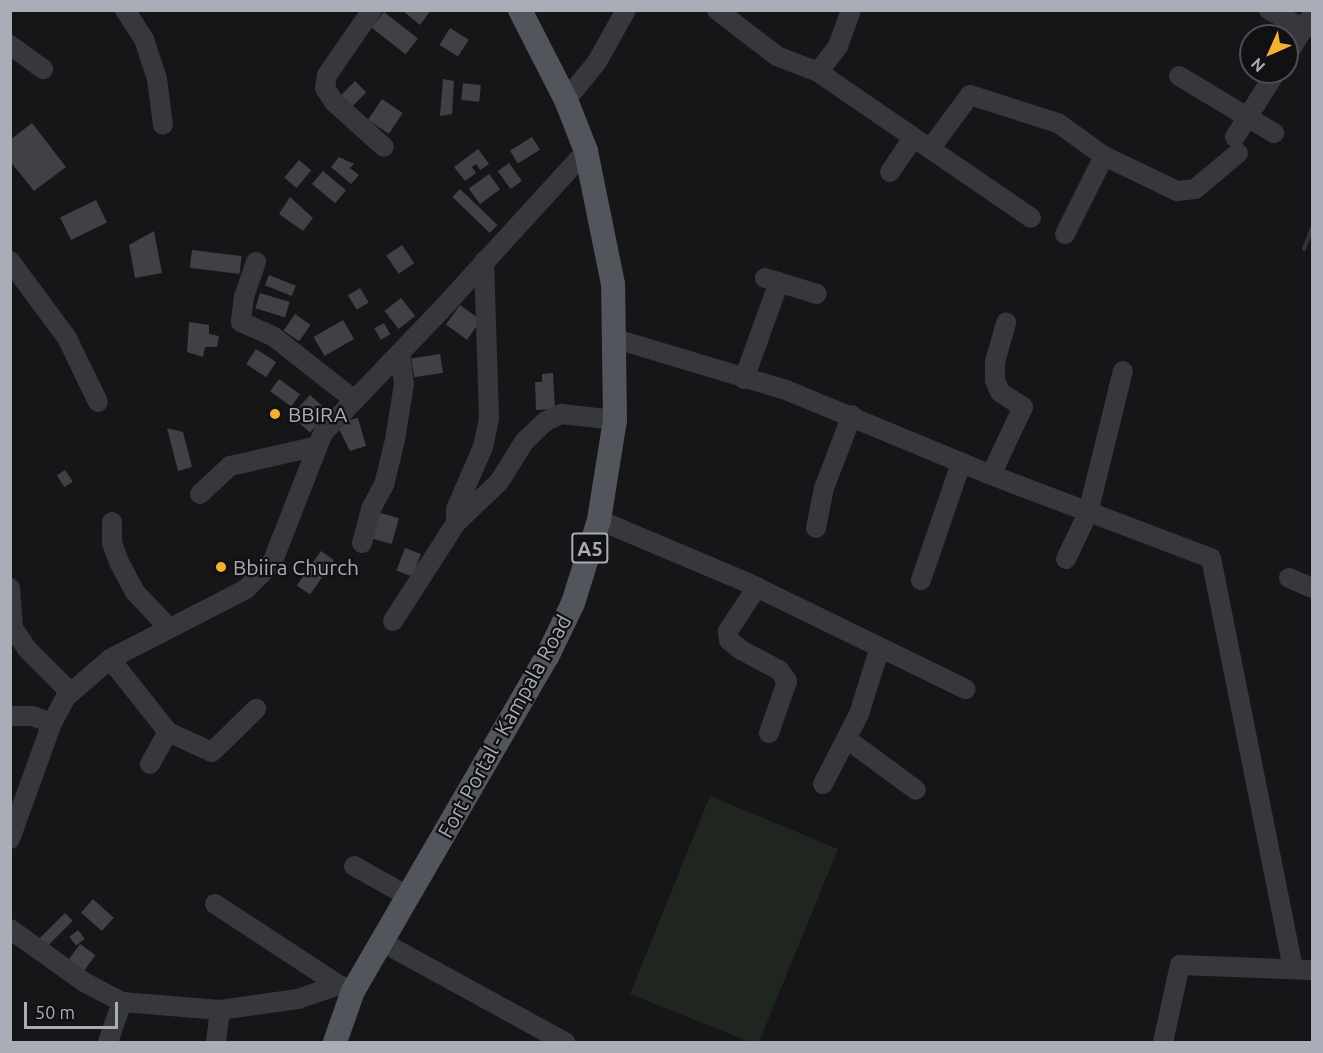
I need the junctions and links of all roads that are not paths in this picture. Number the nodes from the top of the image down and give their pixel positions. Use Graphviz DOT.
graph roads {
  1 [pos="125,10"];
  2 [pos="520,10"];
  3 [pos="626,10"];
  4 [pos="717,10"];
  5 [pos="851,10"];
  6 [pos="1269,10"];
  7 [pos="365,14"];
  8 [pos="1308,22"];
  9 [pos="1299,36"];
  10 [pos="10,45"];
  11 [pos="43,69"];
  12 [pos="818,72"];
  13 [pos="1179,76"];
  14 [pos="1268,84"];
  15 [pos="566,100"];
  16 [pos="1247,117"];
  17 [pos="163,125"];
  18 [pos="1274,133"];
  19 [pos="913,138"];
  20 [pos="384,147"];
  21 [pos="930,149"];
  22 [pos="586,151"];
  23 [pos="1104,156"];
  24 [pos="890,172"];
  25 [pos="1031,218"];
  26 [pos="1065,234"];
  27 [pos="10,261"];
  28 [pos="484,261"];
  29 [pos="256,262"];
  30 [pos="817,294"];
  31 [pos="1006,322"];
  32 [pos="616,339"];
  33 [pos="400,353"];
  34 [pos="1123,371"];
  35 [pos="744,379"];
  36 [pos="353,399"];
  37 [pos="98,402"];
  38 [pos="852,415"];
  39 [pos="615,420"];
  40 [pos="314,447"];
  41 [pos="961,463"];
  42 [pos="991,475"];
  43 [pos="200,494"];
  44 [pos="1088,513"];
  45 [pos="599,520"];
  46 [pos="112,522"];
  47 [pos="456,523"];
  48 [pos="816,528"];
  49 [pos="362,543"];
  50 [pos="1066,559"];
  51 [pos="1289,578"];
  52 [pos="921,580"];
  53 [pos="757,587"];
  54 [pos="10,588"];
  55 [pos="1312,588"];
  56 [pos="393,621"];
  57 [pos="168,627"];
  58 [pos="880,647"];
  59 [pos="110,659"];
  60 [pos="965,689"];
  61 [pos="70,693"];
  62 [pos="256,709"];
  63 [pos="10,716"];
  64 [pos="52,723"];
  65 [pos="168,732"];
  66 [pos="769,733"];
  67 [pos="848,740"];
  68 [pos="150,764"];
  69 [pos="823,784"];
  70 [pos="916,790"];
  71 [pos="12,830"];
  72 [pos="354,866"];
  73 [pos="408,896"];
  74 [pos="215,904"];
  75 [pos="10,929"];
  76 [pos="382,942"];
  77 [pos="1303,969"];
  78 [pos="346,988"];
  79 [pos="122,1002"];
  80 [pos="220,1010"];
  81 [pos="108,1042"];
  82 [pos="216,1042"];
  83 [pos="335,1042"];
  84 [pos="565,1042"];
  85 [pos="1163,1042"];
  1 -- 17 [label="street"];
  2 -- 15 [label="main road, Fort Portal - Kampala Road / A5"];
  3 -- 15 [label="street"];
  4 -- 12 [label="street"];
  5 -- 12 [label="street"];
  6 -- 8 [label="street"];
  7 -- 20 [label="street"];
  8 -- 9 [label="street"];
  10 -- 11 [label="street"];
  12 -- 19 [label="street"];
  13 -- 16 [label="street"];
  14 -- 16 [label="street"];
  15 -- 22 [label="main road, Fort Portal - Kampala Road / A5"];
  16 -- 18 [label="street"];
  16 -- 23 [label="street"];
  19 -- 21 [label="street"];
  19 -- 24 [label="street"];
  21 -- 23 [label="street"];
  21 -- 25 [label="street"];
  22 -- 28 [label="street"];
  22 -- 32 [label="main road, Fort Portal - Kampala Road / A5"];
  23 -- 26 [label="street"];
  27 -- 37 [label="street"];
  28 -- 33 [label="street"];
  28 -- 47 [label="street"];
  29 -- 36 [label="street"];
  30 -- 35 [label="street"];
  31 -- 42 [label="street"];
  32 -- 35 [label="street"];
  32 -- 39 [label="main road, Fort Portal - Kampala Road / A5"];
  33 -- 36 [label="street"];
  33 -- 49 [label="street"];
  34 -- 44 [label="street"];
  35 -- 38 [label="street"];
  36 -- 40 [label="street"];
  38 -- 41 [label="street"];
  38 -- 48 [label="street"];
  39 -- 45 [label="main road, Fort Portal - Kampala Road / A5"];
  39 -- 47 [label="street"];
  40 -- 43 [label="street"];
  40 -- 57 [label="street"];
  41 -- 42 [label="street"];
  41 -- 52 [label="street"];
  42 -- 44 [label="street"];
  44 -- 50 [label="street"];
  44 -- 77 [label="street"];
  45 -- 53 [label="street"];
  45 -- 73 [label="main road, Fort Portal - Kampala Road / A5"];
  46 -- 57 [label="street"];
  47 -- 56 [label="street"];
  51 -- 55 [label="street"];
  53 -- 58 [label="street"];
  53 -- 66 [label="street"];
  54 -- 61 [label="street"];
  57 -- 59 [label="street"];
  58 -- 60 [label="street"];
  58 -- 67 [label="street"];
  59 -- 61 [label="street"];
  59 -- 65 [label="street"];
  61 -- 64 [label="street"];
  62 -- 65 [label="street"];
  63 -- 64 [label="street"];
  64 -- 71 [label="street"];
  65 -- 68 [label="street"];
  67 -- 69 [label="street"];
  67 -- 70 [label="street"];
  72 -- 73 [label="street"];
  73 -- 76 [label="main road, Fort Portal - Kampala Road / A5"];
  74 -- 78 [label="street"];
  75 -- 79 [label="street"];
  76 -- 78 [label="main road, Fort Portal - Kampala Road / A5"];
  76 -- 84 [label="street"];
  77 -- 85 [label="street"];
  78 -- 80 [label="street"];
  78 -- 83 [label="main road, Fort Portal - Kampala Road / A5"];
  79 -- 80 [label="street"];
  79 -- 81 [label="street"];
  80 -- 82 [label="street"];
}
